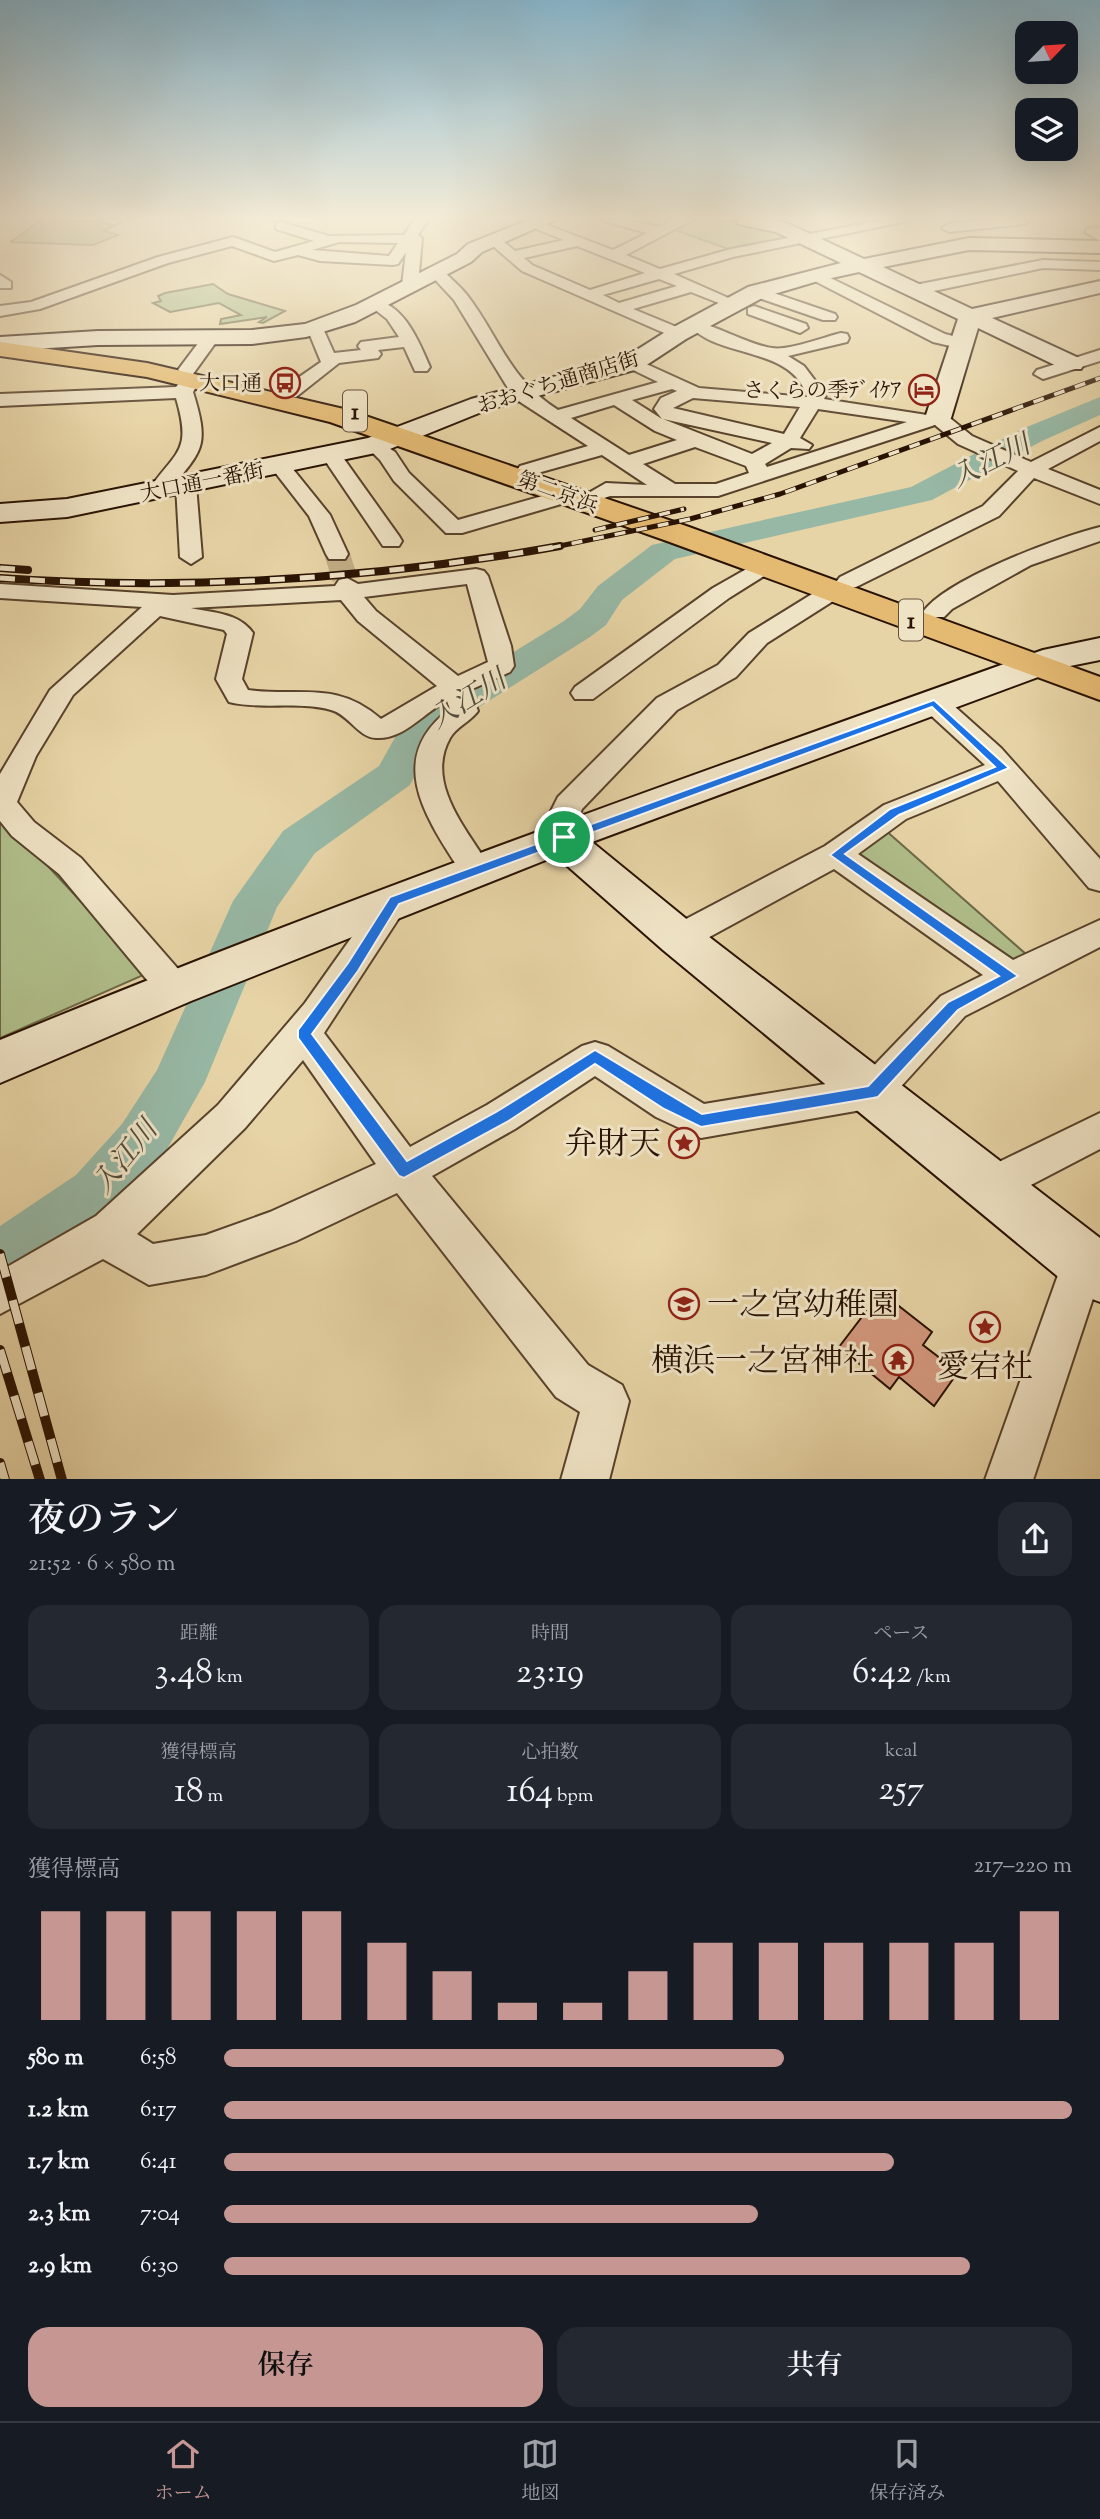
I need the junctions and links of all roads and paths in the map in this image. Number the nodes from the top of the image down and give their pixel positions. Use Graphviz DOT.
graph roads {
  1 [pos="82,289"];
  2 [pos="403,289"];
  3 [pos="452,289"];
  4 [pos="574,289"];
  5 [pos="608,289"];
  6 [pos="684,289"];
  7 [pos="696,289"];
  8 [pos="766,289"];
  9 [pos="842,289"];
  10 [pos="920,289"];
  11 [pos="1091,289"];
  12 [pos="915,290"];
  13 [pos="756,292"];
  14 [pos="588,295"];
  15 [pos="377,304"];
  16 [pos="733,305"];
  17 [pos="618,308"];
  18 [pos="0,311"];
  19 [pos="970,316"];
  20 [pos="829,317"];
  21 [pos="314,328"];
  22 [pos="800,328"];
  23 [pos="688,329"];
  24 [pos="211,338"];
  25 [pos="841,338"];
  26 [pos="410,341"];
  27 [pos="959,343"];
  28 [pos="5,344"];
  29 [pos="772,355"];
  30 [pos="1100,355"];
  31 [pos="330,359"];
  32 [pos="633,363"];
  33 [pos="1072,364"];
  34 [pos="421,367"];
  35 [pos="1043,374"];
  36 [pos="187,380"];
  37 [pos="683,387"];
  38 [pos="289,393"];
  39 [pos="522,393"];
  40 [pos="617,399"];
  41 [pos="0,400"];
  42 [pos="810,403"];
  43 [pos="597,405"];
  44 [pos="556,416"];
  45 [pos="933,420"];
  46 [pos="640,431"];
  47 [pos="1100,433"];
  48 [pos="762,434"];
  49 [pos="397,437"];
  50 [pos="695,440"];
  51 [pos="788,442"];
  52 [pos="604,447"];
  53 [pos="732,452"];
  54 [pos="838,452"];
  55 [pos="332,456"];
  56 [pos="627,462"];
  57 [pos="281,467"];
  58 [pos="758,469"];
  59 [pos="527,470"];
  60 [pos="1030,470"];
  61 [pos="172,488"];
  62 [pos="671,491"];
  63 [pos="567,495"];
  64 [pos="596,495"];
  65 [pos="1100,498"];
  66 [pos="0,513"];
  67 [pos="687,532"];
  68 [pos="1100,534"];
  69 [pos="391,541"];
  70 [pos="337,554"];
  71 [pos="744,554"];
  72 [pos="191,557"];
  73 [pos="840,587"];
  74 [pos="348,588"];
  75 [pos="0,591"];
  76 [pos="158,605"];
  77 [pos="935,612"];
  78 [pos="1100,629"];
  79 [pos="1100,649"];
  80 [pos="1047,662"];
  81 [pos="1100,673"];
  82 [pos="1100,689"];
  83 [pos="584,693"];
  84 [pos="460,699"];
  85 [pos="934,703"];
  86 [pos="1003,768"];
  87 [pos="564,837"];
  88 [pos="836,855"];
  89 [pos="475,869"];
  90 [pos="1100,880"];
  91 [pos="394,901"];
  92 [pos="1100,932"];
  93 [pos="679,938"];
  94 [pos="1011,976"];
  95 [pos="190,981"];
  96 [pos="304,1034"];
  97 [pos="0,1062"];
  98 [pos="873,1092"];
  99 [pos="1100,1130"];
  100 [pos="404,1171"];
  101 [pos="990,1186"];
  102 [pos="103,1235"];
  103 [pos="1092,1267"];
  104 [pos="0,1293"];
  105 [pos="585,1479"];
  106 [pos="1009,1479"];
  1 -- 18 [label="street"];
  2 -- 15 [label="street"];
  3 -- 39 [label="street"];
  4 -- 14 [label="street"];
  5 -- 14 [label="street"];
  6 -- 17 [label="street"];
  7 -- 16 [label="street"];
  8 -- 13 [label="street, おおぐち通商店街"];
  9 -- 27 [label="street"];
  10 -- 12 [label="street"];
  11 -- 19 [label="street"];
  12 -- 19 [label="street"];
  13 -- 16 [label="street, おおぐち通商店街"];
  13 -- 20 [label="street"];
  14 -- 17 [label="street"];
  15 -- 21 [label="street"];
  15 -- 26 [label="street"];
  16 -- 22 [label="street"];
  16 -- 23 [label="street, おおぐち通商店街"];
  17 -- 23 [label="street"];
  19 -- 27 [label="street"];
  19 -- 33 [label="street"];
  21 -- 24 [label="street"];
  21 -- 31 [label="street"];
  23 -- 29 [label="street"];
  23 -- 32 [label="street, おおぐち通商店街"];
  24 -- 28 [label="street"];
  24 -- 36 [label="street"];
  25 -- 29 [label="street"];
  26 -- 31 [label="street"];
  26 -- 34 [label="street"];
  27 -- 45 [label="street"];
  28 -- 36 [label="highway, 第二京浜 / 1"];
  29 -- 42 [label="street"];
  30 -- 33 [label="street"];
  31 -- 38 [label="street"];
  32 -- 37 [label="street"];
  32 -- 39 [label="street, おおぐち通商店街"];
  33 -- 35 [label="street"];
  36 -- 38 [label="highway, 第二京浜 / 1"];
  36 -- 41 [label="street"];
  36 -- 49 [label="highway, 第二京浜 / 1"];
  36 -- 61 [label="street"];
  37 -- 40 [label="street"];
  37 -- 42 [label="street"];
  37 -- 48 [label="street"];
  38 -- 49 [label="highway, 第二京浜 / 1"];
  39 -- 44 [label="street"];
  39 -- 49 [label="street, おおぐち通商店街"];
  40 -- 43 [label="street"];
  40 -- 50 [label="street"];
  42 -- 45 [label="street"];
  42 -- 51 [label="street"];
  43 -- 44 [label="street"];
  43 -- 46 [label="street"];
  44 -- 52 [label="street"];
  45 -- 54 [label="street"];
  45 -- 60 [label="street"];
  47 -- 60 [label="street"];
  48 -- 51 [label="street"];
  48 -- 53 [label="street"];
  49 -- 55 [label="street, 大口通一番街"];
  49 -- 59 [label="highway, 第二京浜 / 1"];
  49 -- 63 [label="highway, 第二京浜 / 1"];
  49 -- 63 [label="street"];
  50 -- 53 [label="street"];
  50 -- 56 [label="street"];
  51 -- 54 [label="street"];
  51 -- 58 [label="street"];
  52 -- 56 [label="street"];
  52 -- 59 [label="street"];
  53 -- 58 [label="street"];
  54 -- 58 [label="street"];
  55 -- 57 [label="street, 大口通一番街"];
  55 -- 69 [label="street"];
  56 -- 62 [label="street"];
  57 -- 61 [label="street, 大口通一番街"];
  57 -- 70 [label="street"];
  58 -- 62 [label="street"];
  59 -- 64 [label="highway, 第二京浜 / 1"];
  60 -- 65 [label="street"];
  60 -- 73 [label="street"];
  61 -- 66 [label="street, 大口通一番街"];
  61 -- 72 [label="street"];
  62 -- 64 [label="street"];
  63 -- 67 [label="highway, 第二京浜 / 1"];
  64 -- 67 [label="highway, 第二京浜 / 1"];
  67 -- 71 [label="highway, 第二京浜 / 1"];
  68 -- 77 [label="street"];
  71 -- 73 [label="highway, 第二京浜 / 1"];
  71 -- 83 [label="street"];
  73 -- 77 [label="highway, 第二京浜 / 1"];
  73 -- 80 [label="highway, 第二京浜 / 1"];
  73 -- 87 [label="street"];
  74 -- 76 [label="street"];
  74 -- 84 [label="street"];
  74 -- 84 [label="street"];
  75 -- 76 [label="street"];
  76 -- 84 [label="street"];
  76 -- 95 [label="street"];
  77 -- 80 [label="highway, 第二京浜 / 1"];
  78 -- 80 [label="street"];
  79 -- 80 [label="street"];
  80 -- 81 [label="highway, 第二京浜 / 1"];
  80 -- 82 [label="highway, 第二京浜 / 1"];
  80 -- 85 [label="street"];
  84 -- 89 [label="street"];
  85 -- 86 [label="street"];
  85 -- 87 [label="street"];
  86 -- 88 [label="street"];
  86 -- 90 [label="street"];
  87 -- 89 [label="street"];
  87 -- 93 [label="street"];
  88 -- 93 [label="street"];
  88 -- 94 [label="street"];
  89 -- 91 [label="street"];
  91 -- 95 [label="street"];
  91 -- 96 [label="street"];
  92 -- 94 [label="street"];
  93 -- 98 [label="street"];
  94 -- 98 [label="street"];
  95 -- 97 [label="street"];
  96 -- 100 [label="street"];
  96 -- 102 [label="street"];
  98 -- 100 [label="street"];
  98 -- 101 [label="street"];
  99 -- 101 [label="street"];
  100 -- 102 [label="street"];
  100 -- 105 [label="street"];
  101 -- 103 [label="street"];
  102 -- 104 [label="street"];
  103 -- 106 [label="street"];
}
